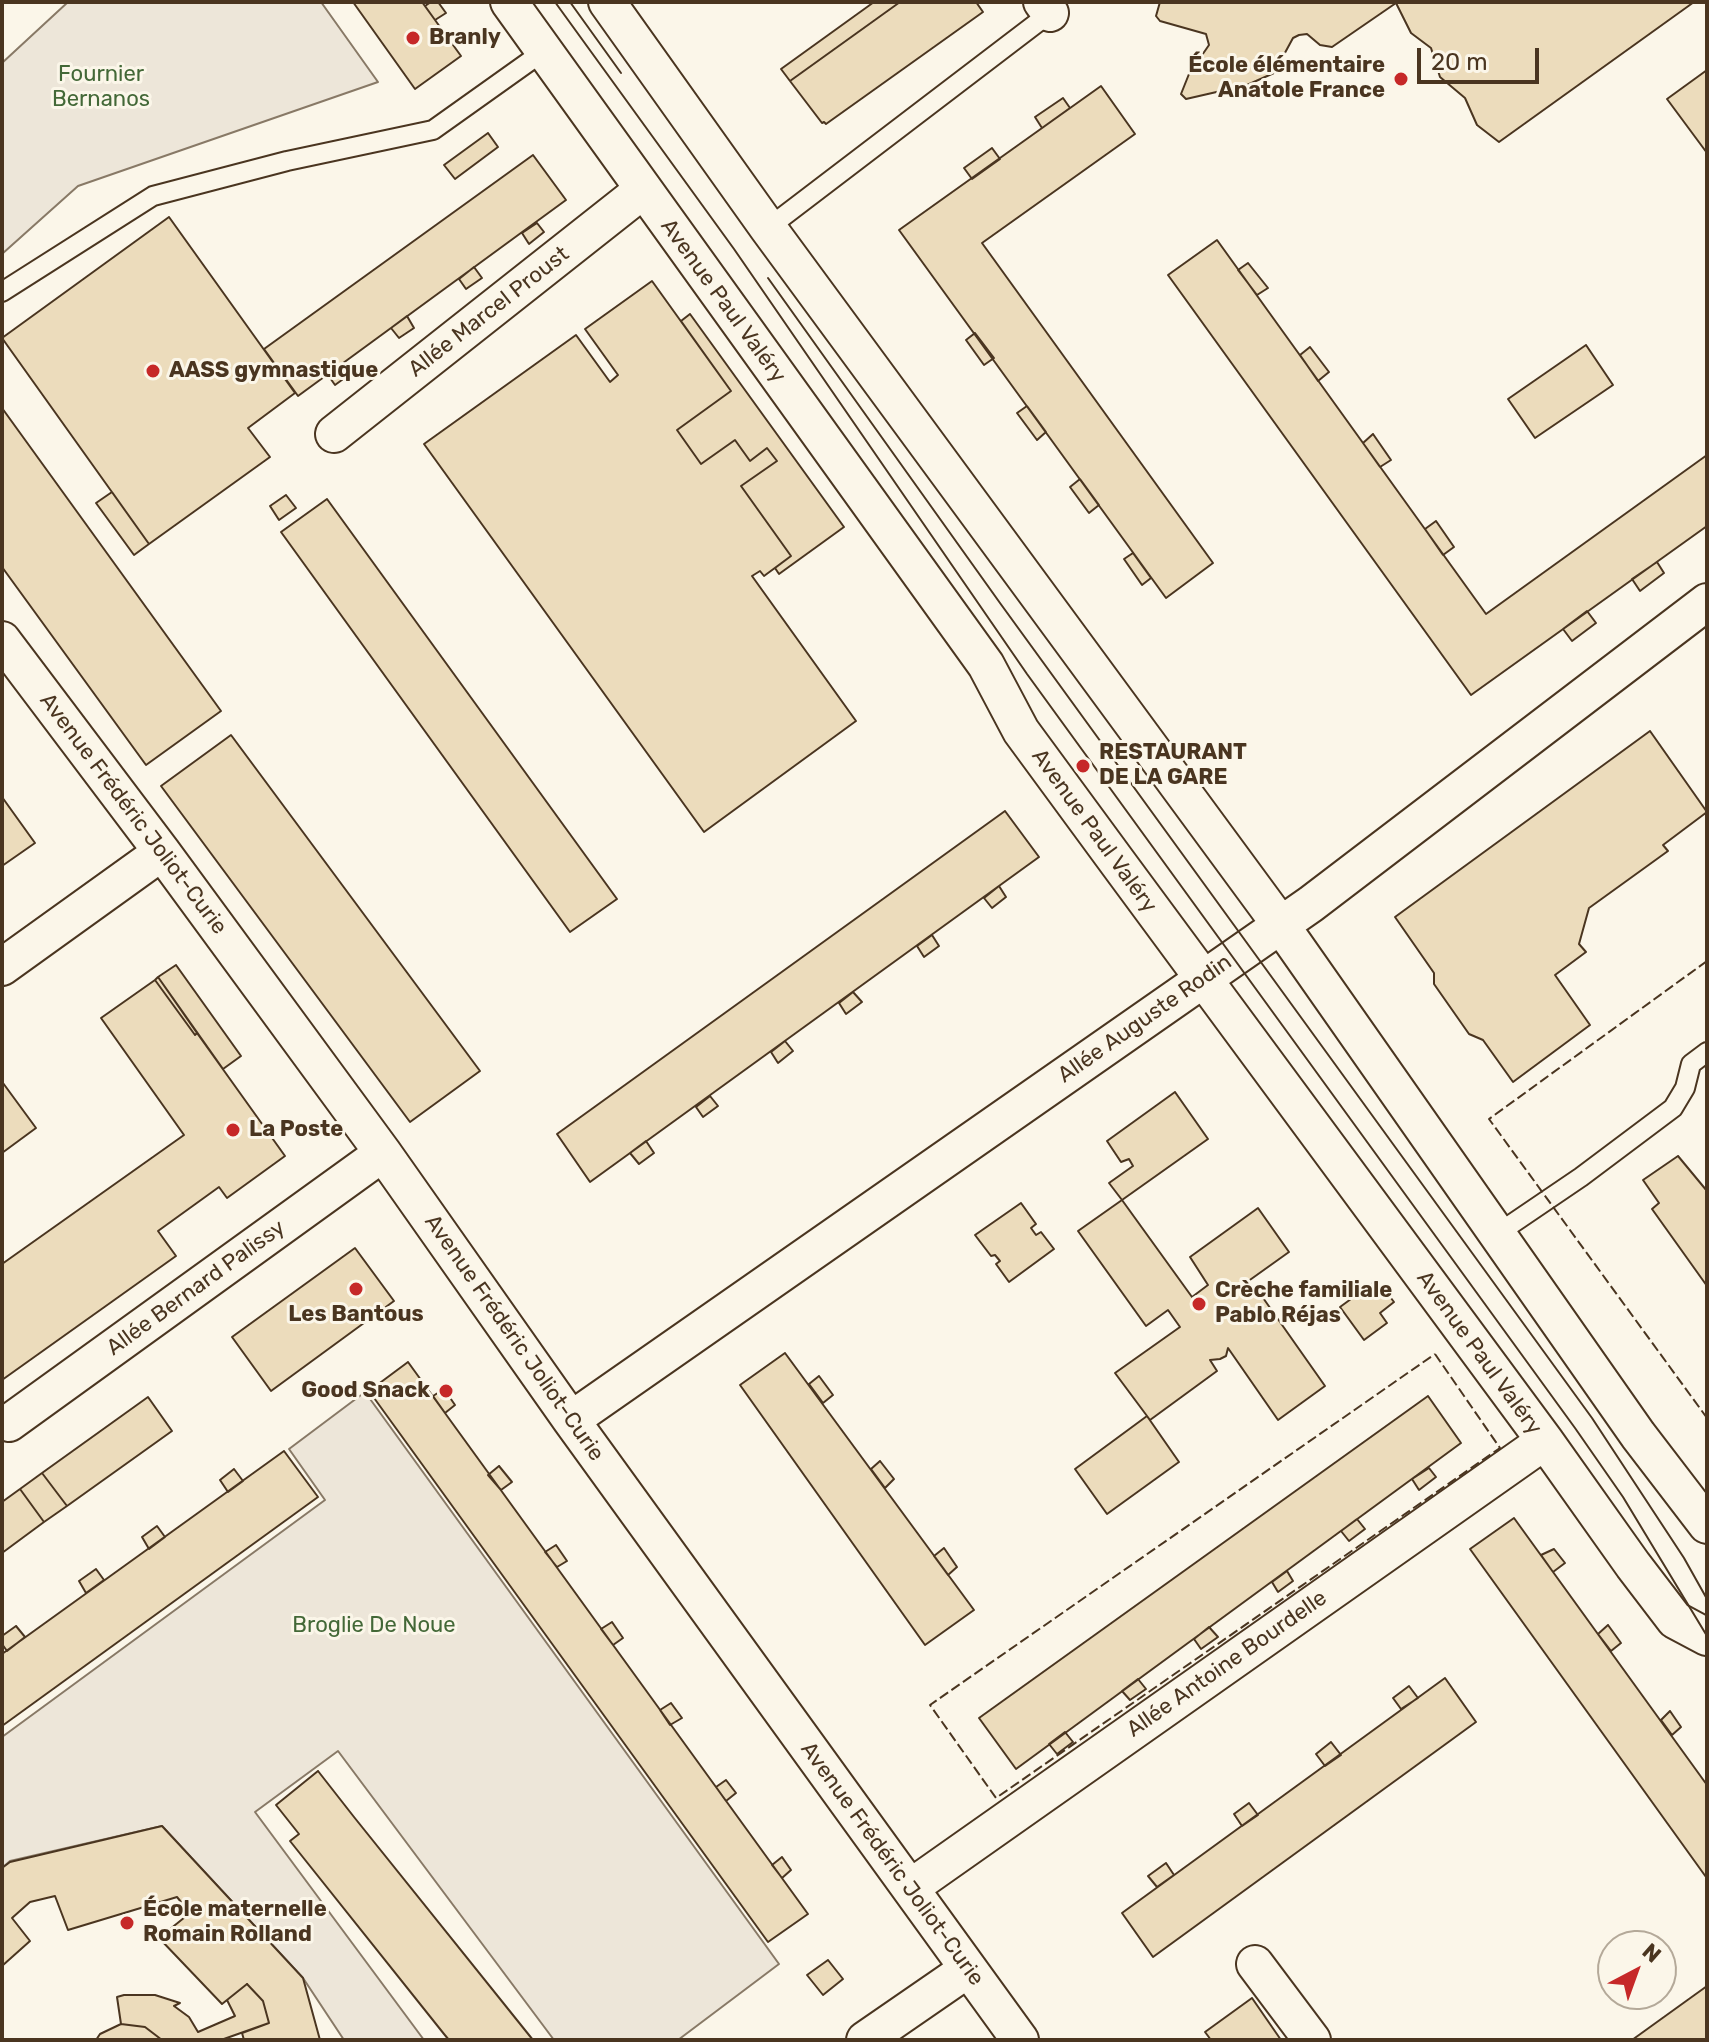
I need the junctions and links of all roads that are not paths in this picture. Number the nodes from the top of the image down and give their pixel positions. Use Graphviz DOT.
graph roads {
  1 [pos="509,2"];
  2 [pos="607,2"];
  3 [pos="1046,8"];
  4 [pos="544,51"];
  5 [pos="643,190"];
  6 [pos="768,228"];
  7 [pos="2,292"];
  8 [pos="334,434"];
  9 [pos="1707,602"];
  10 [pos="2,640"];
  11 [pos="162,852"];
  12 [pos="1280,924"];
  13 [pos="2,967"];
  14 [pos="1204,979"];
  15 [pos="1707,1052"];
  16 [pos="383,1153"];
  17 [pos="1497,1234"];
  18 [pos="571,1420"];
  19 [pos="9,1423"];
  20 [pos="1545,1441"];
  21 [pos="1707,1525"];
  22 [pos="1707,1637"];
  23 [pos="910,1888"];
  24 [pos="1255,1964"];
  25 [pos="968,1969"];
  26 [pos="865,2040"];
  27 [pos="1020,2040"];
  28 [pos="1312,2040"];
  1 -- 4 [label="street, Avenue Paul Valéry"];
  2 -- 6 [label="street"];
  3 -- 6 [label="lane"];
  4 -- 5 [label="street, Avenue Paul Valéry"];
  4 -- 7 [label="lane"];
  5 -- 8 [label="street, Allée Marcel Proust"];
  5 -- 14 [label="street, Avenue Paul Valéry"];
  6 -- 12 [label="street"];
  9 -- 12 [label="street, Allée Auguste Rodin"];
  10 -- 11 [label="street, Avenue Frédéric Joliot-Curie"];
  11 -- 13 [label="street"];
  11 -- 16 [label="street, Avenue Frédéric Joliot-Curie"];
  12 -- 14 [label="street, Allée Auguste Rodin"];
  12 -- 17 [label="street"];
  14 -- 18 [label="street, Allée Auguste Rodin"];
  14 -- 20 [label="street, Avenue Paul Valéry"];
  15 -- 17 [label="lane"];
  16 -- 18 [label="street, Avenue Frédéric Joliot-Curie"];
  16 -- 19 [label="street, Allée Bernard Palissy"];
  17 -- 21 [label="street"];
  18 -- 23 [label="street, Avenue Frédéric Joliot-Curie"];
  20 -- 22 [label="street, Avenue Paul Valéry"];
  20 -- 23 [label="street, Allée Antoine Bourdelle"];
  23 -- 25 [label="street, Avenue Frédéric Joliot-Curie"];
  24 -- 28 [label="street"];
  25 -- 26 [label="street"];
  25 -- 27 [label="street, Avenue Frédéric Joliot-Curie"];
}
